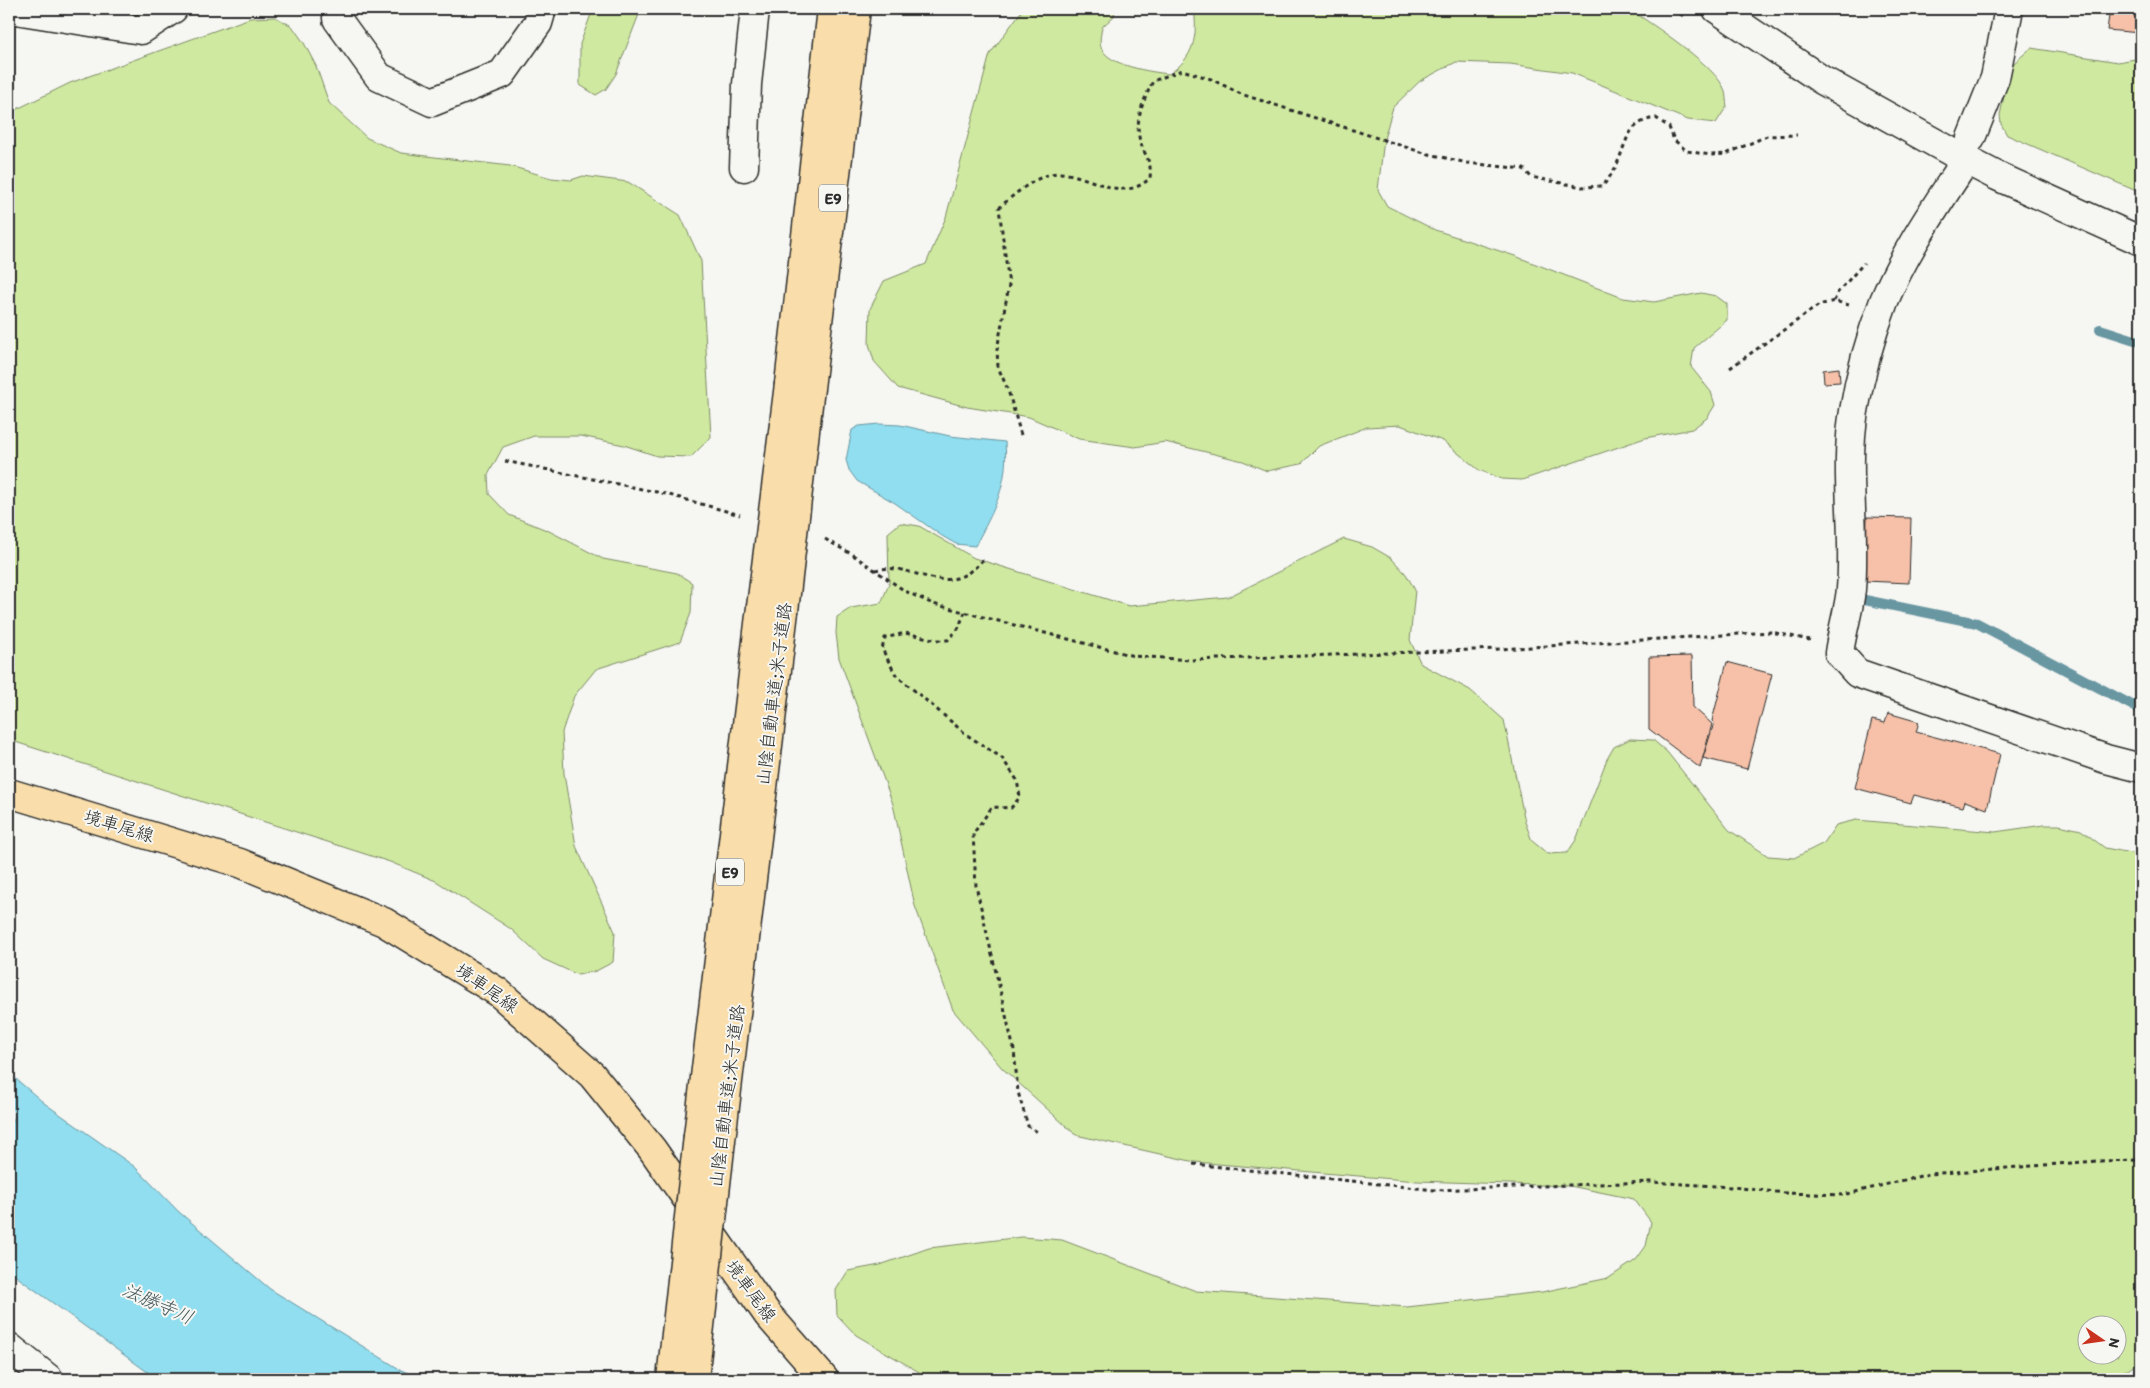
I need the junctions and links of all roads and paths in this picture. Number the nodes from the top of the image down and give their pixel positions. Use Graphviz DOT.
graph roads {
  1 [pos="9,9"];
  2 [pos="173,9"];
  3 [pos="337,9"];
  4 [pos="542,9"];
  5 [pos="755,9"];
  6 [pos="832,9"];
  7 [pos="856,9"];
  8 [pos="1717,9"];
  9 [pos="2009,9"];
  10 [pos="1797,135"];
  11 [pos="1968,149"];
  12 [pos="744,167"];
  13 [pos="2141,240"];
  14 [pos="1866,261"];
  15 [pos="1730,368"];
  16 [pos="800,386"];
  17 [pos="1020,435"];
  18 [pos="505,461"];
  19 [pos="748,517"];
  20 [pos="821,538"];
  21 [pos="985,557"];
  22 [pos="875,570"];
  23 [pos="965,612"];
  24 [pos="1840,646"];
  25 [pos="2141,768"];
  26 [pos="9,793"];
  27 [pos="1039,1133"];
  28 [pos="710,1138"];
  29 [pos="2141,1160"];
  30 [pos="1194,1164"];
  31 [pos="9,1347"];
  32 [pos="49,1379"];
  33 [pos="671,1379"];
  34 [pos="694,1379"];
  35 [pos="824,1379"];
  1 -- 2 [label="street"];
  3 -- 4 [label="street"];
  5 -- 12 [label="street"];
  6 -- 16 [label="main road, 山陰自動車道;米子道路 / E9"];
  7 -- 16 [label="main road, 山陰自動車道;米子道路 / E9"];
  8 -- 11 [label="street"];
  9 -- 11 [label="street"];
  10 -- 17 [label="path"];
  11 -- 13 [label="street"];
  11 -- 24 [label="street"];
  14 -- 15 [label="path"];
  16 -- 28 [label="main road, 山陰自動車道;米子道路 / E9, bridge"];
  18 -- 19 [label="path"];
  20 -- 22 [label="path"];
  21 -- 22 [label="path"];
  22 -- 23 [label="path"];
  23 -- 24 [label="path"];
  23 -- 27 [label="path"];
  24 -- 25 [label="street"];
  26 -- 35 [label="main road, 境車尾線"];
  28 -- 33 [label="main road, 山陰自動車道;米子道路 / E9, bridge"];
  28 -- 34 [label="main road, 山陰自動車道;米子道路 / E9, bridge"];
  29 -- 30 [label="path"];
  31 -- 32 [label="street"];
}
